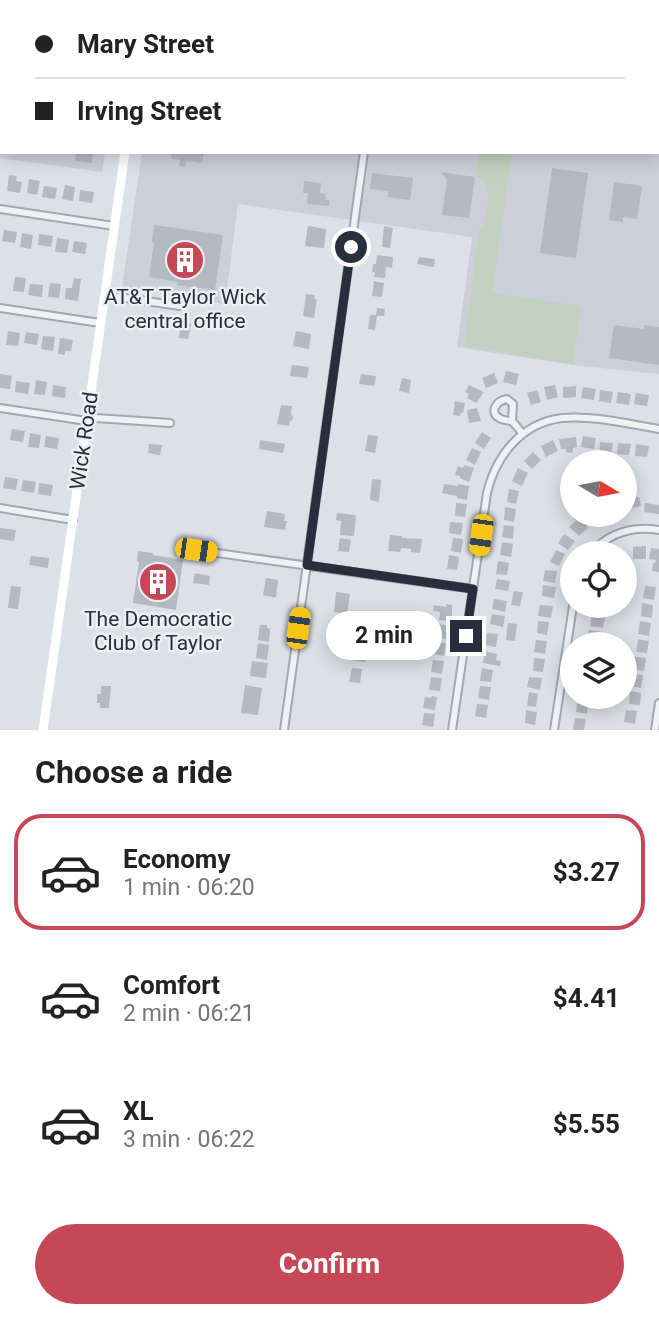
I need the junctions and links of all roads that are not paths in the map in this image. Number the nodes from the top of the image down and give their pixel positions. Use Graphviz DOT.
graph roads {
  1 [pos="125,154"];
  2 [pos="364,154"];
  3 [pos="0,209"];
  4 [pos="114,226"];
  5 [pos="104,295"];
  6 [pos="180,306"];
  7 [pos="0,308"];
  8 [pos="100,323"];
  9 [pos="0,408"];
  10 [pos="87,421"];
  11 [pos="512,421"];
  12 [pos="170,423"];
  13 [pos="659,429"];
  14 [pos="523,434"];
  15 [pos="0,508"];
  16 [pos="73,520"];
  17 [pos="659,530"];
  18 [pos="603,541"];
  19 [pos="196,550"];
  20 [pos="307,565"];
  21 [pos="473,589"];
  22 [pos="571,618"];
  23 [pos="659,703"];
  24 [pos="43,730"];
  25 [pos="284,730"];
  26 [pos="452,730"];
  27 [pos="554,730"];
  28 [pos="655,730"];
  1 -- 4 [label="street, Wick Road"];
  2 -- 20 [label="street"];
  3 -- 4 [label="street"];
  4 -- 5 [label="street, Wick Road"];
  5 -- 6 [label="street"];
  5 -- 8 [label="street, Wick Road"];
  7 -- 8 [label="street"];
  8 -- 10 [label="street, Wick Road"];
  9 -- 10 [label="street"];
  10 -- 12 [label="street"];
  10 -- 16 [label="street, Wick Road"];
  11 -- 14 [label="street"];
  13 -- 14 [label="street"];
  14 -- 21 [label="street"];
  15 -- 16 [label="street"];
  16 -- 24 [label="street, Wick Road"];
  17 -- 18 [label="street"];
  19 -- 20 [label="street"];
  20 -- 21 [label="street"];
  20 -- 25 [label="street"];
  21 -- 26 [label="street"];
  22 -- 27 [label="street"];
  23 -- 28 [label="street"];
}
